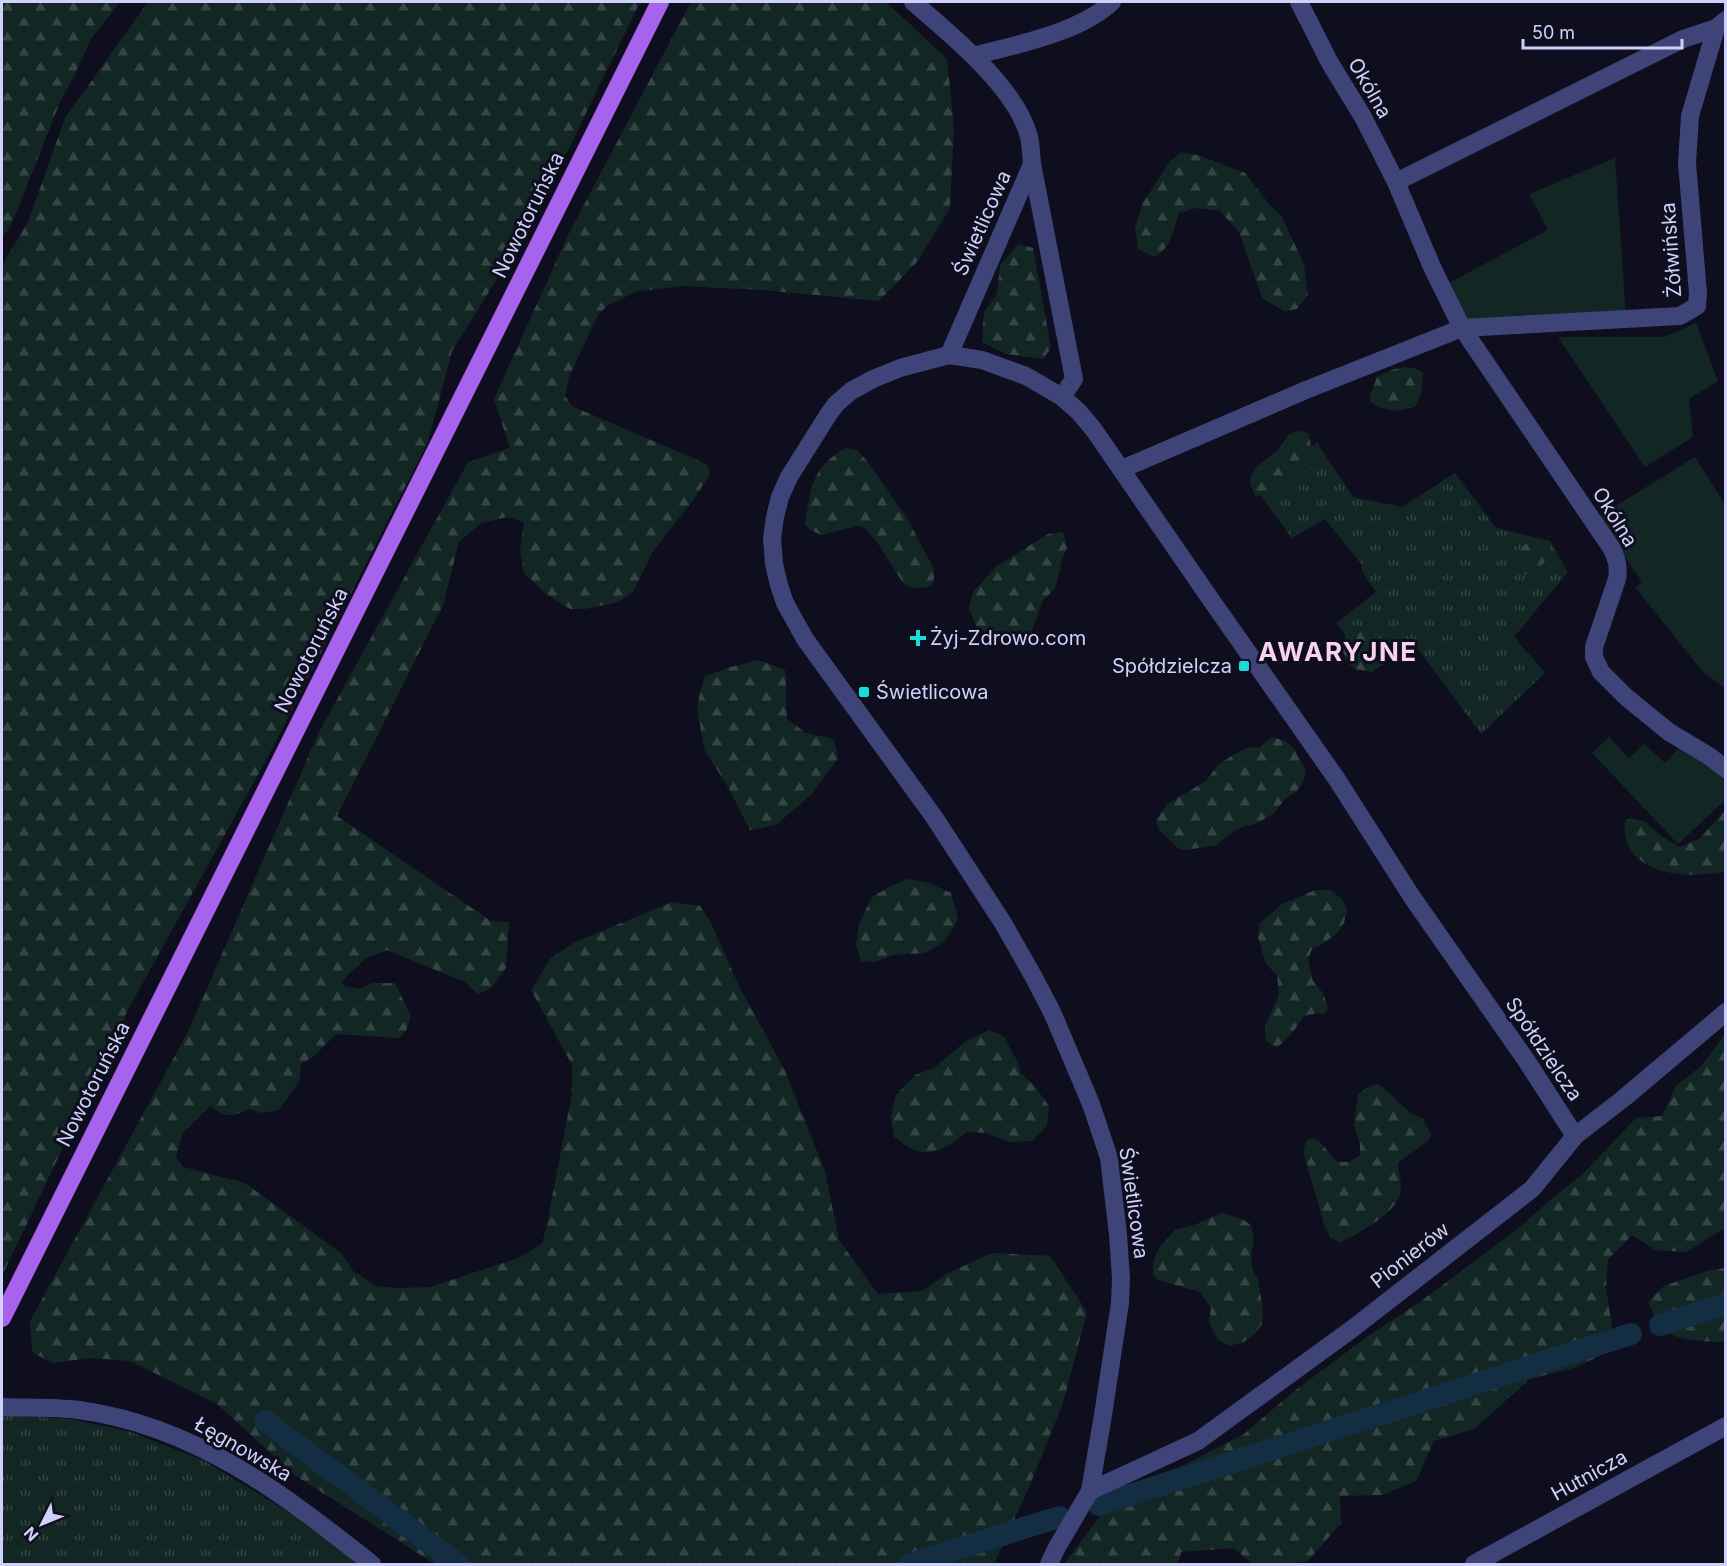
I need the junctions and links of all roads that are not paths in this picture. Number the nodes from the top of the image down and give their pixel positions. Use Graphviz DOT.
graph roads {
  1 [pos="660,2"];
  2 [pos="913,2"];
  3 [pos="1112,2"];
  4 [pos="1299,2"];
  5 [pos="1720,24"];
  6 [pos="974,56"];
  7 [pos="1032,164"];
  8 [pos="1396,182"];
  9 [pos="1462,328"];
  10 [pos="949,356"];
  11 [pos="1062,397"];
  12 [pos="1122,469"];
  13 [pos="1725,770"];
  14 [pos="1725,1012"];
  15 [pos="1575,1136"];
  16 [pos="2,1318"];
  17 [pos="2,1407"];
  18 [pos="1725,1426"];
  19 [pos="1090,1491"];
  20 [pos="372,1564"];
  21 [pos="1049,1564"];
  22 [pos="1474,1564"];
  1 -- 16 [label="main road, Nowotoruńska"];
  2 -- 6 [label="street, Świetlicowa"];
  3 -- 6 [label="street"];
  4 -- 8 [label="street, Okólna"];
  5 -- 8 [label="street, Żółwińska"];
  5 -- 9 [label="street, Żółwińska"];
  6 -- 7 [label="street, Świetlicowa"];
  7 -- 10 [label="street, Świetlicowa"];
  7 -- 11 [label="street"];
  8 -- 9 [label="street, Okólna"];
  9 -- 12 [label="street"];
  9 -- 13 [label="street, Okólna"];
  10 -- 11 [label="street, Spółdzielcza"];
  10 -- 19 [label="street, Świetlicowa"];
  11 -- 12 [label="street, Spółdzielcza"];
  12 -- 15 [label="street, Spółdzielcza"];
  14 -- 15 [label="street, Pionierów"];
  15 -- 19 [label="street, Pionierów"];
  17 -- 20 [label="street, Łęgnowska"];
  18 -- 22 [label="street, Hutnicza"];
  19 -- 21 [label="street, Świetlicowa"];
}
